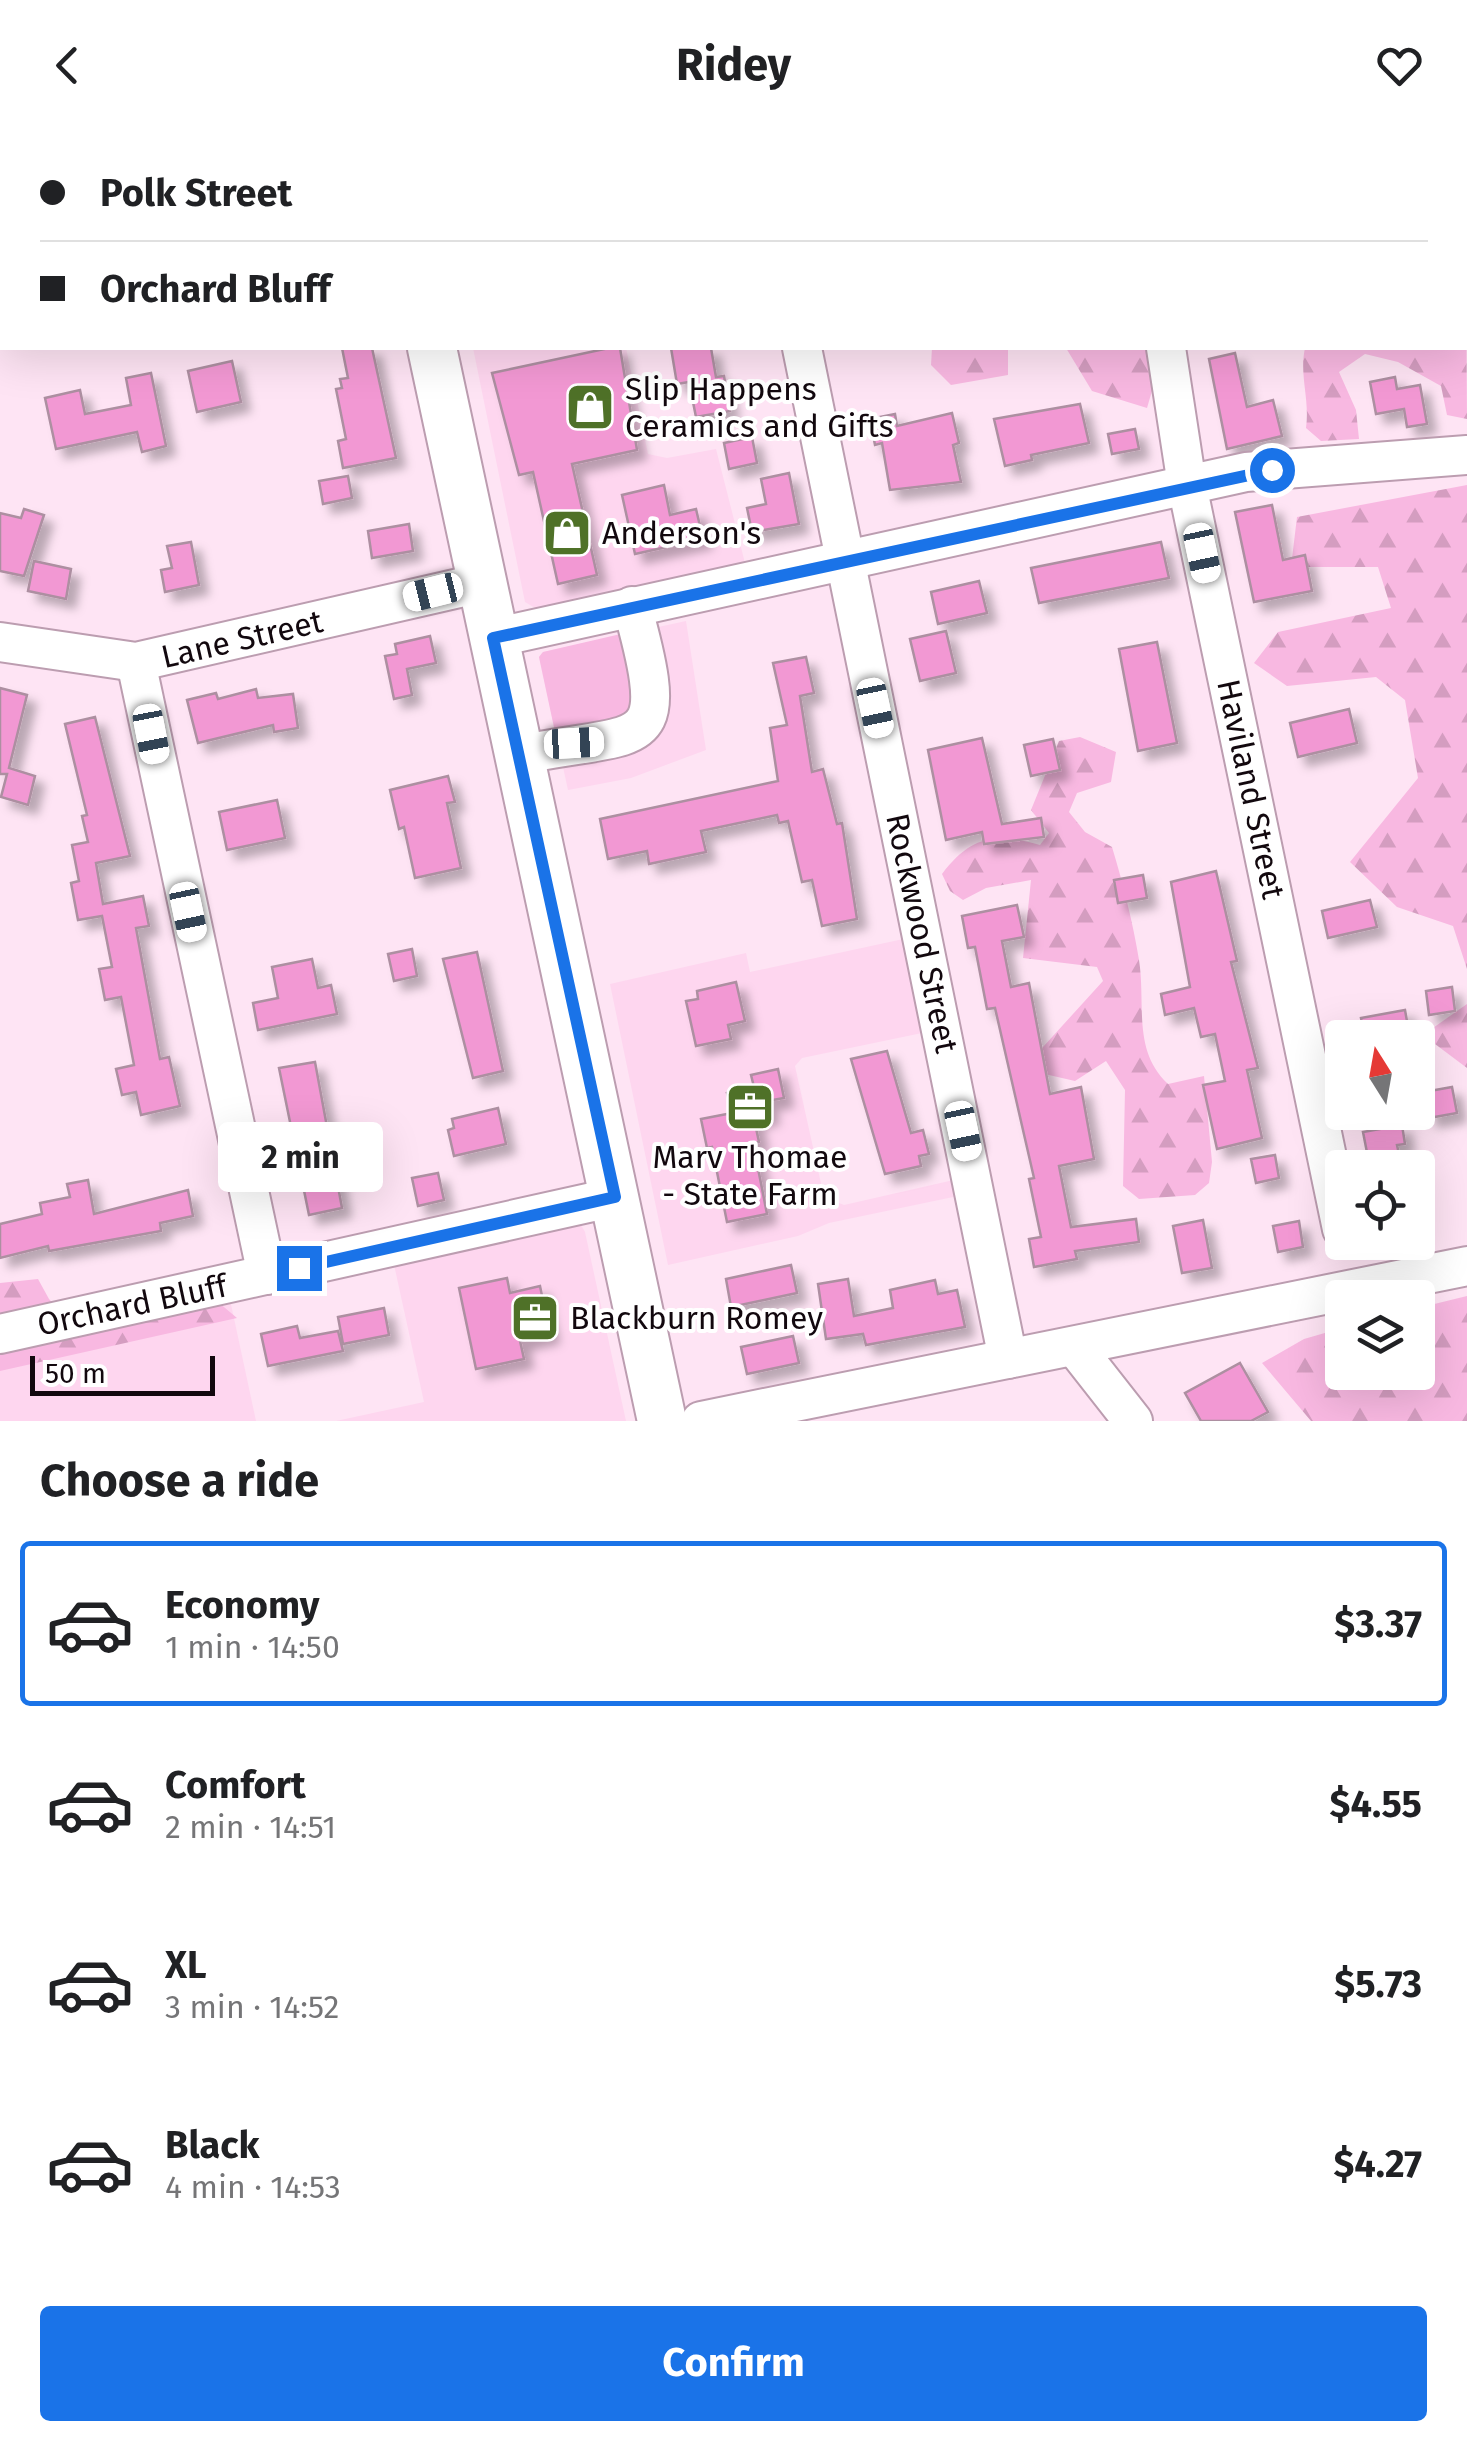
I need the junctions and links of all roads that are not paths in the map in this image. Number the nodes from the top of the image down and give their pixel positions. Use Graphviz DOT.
graph roads {
  1 [pos="432,350"];
  2 [pos="802,350"];
  3 [pos="1166,350"];
  4 [pos="1467,455"];
  5 [pos="1187,484"];
  6 [pos="844,559"];
  7 [pos="481,583"];
  8 [pos="632,606"];
  9 [pos="493,638"];
  10 [pos="0,642"];
  11 [pos="136,662"];
  12 [pos="519,755"];
  13 [pos="1325,1150"];
  14 [pos="615,1197"];
  15 [pos="1467,1266"];
  16 [pos="267,1275"];
  17 [pos="1396,1280"];
  18 [pos="1325,1294"];
  19 [pos="0,1334"];
  20 [pos="1075,1347"];
  21 [pos="1008,1359"];
  22 [pos="662,1421"];
  23 [pos="701,1421"];
  24 [pos="1133,1421"];
  1 -- 7 [label="main road"];
  2 -- 6 [label="street, Rockwood Street"];
  3 -- 5 [label="street, Haviland Street"];
  4 -- 5 [label="street"];
  5 -- 6 [label="street"];
  5 -- 13 [label="street, Haviland Street"];
  6 -- 8 [label="street"];
  6 -- 21 [label="street, Rockwood Street"];
  7 -- 9 [label="main road"];
  7 -- 11 [label="street, Lane Street"];
  8 -- 9 [label="street"];
  8 -- 12 [label="street"];
  9 -- 12 [label="main road"];
  10 -- 11 [label="street, Lane Street"];
  11 -- 16 [label="street"];
  12 -- 14 [label="main road"];
  14 -- 16 [label="street, Orchard Bluff"];
  14 -- 22 [label="main road"];
  15 -- 17 [label="street"];
  16 -- 19 [label="street, Orchard Bluff"];
  18 -- 20 [label="street"];
  20 -- 21 [label="street"];
  20 -- 24 [label="street"];
  21 -- 23 [label="street"];
}
